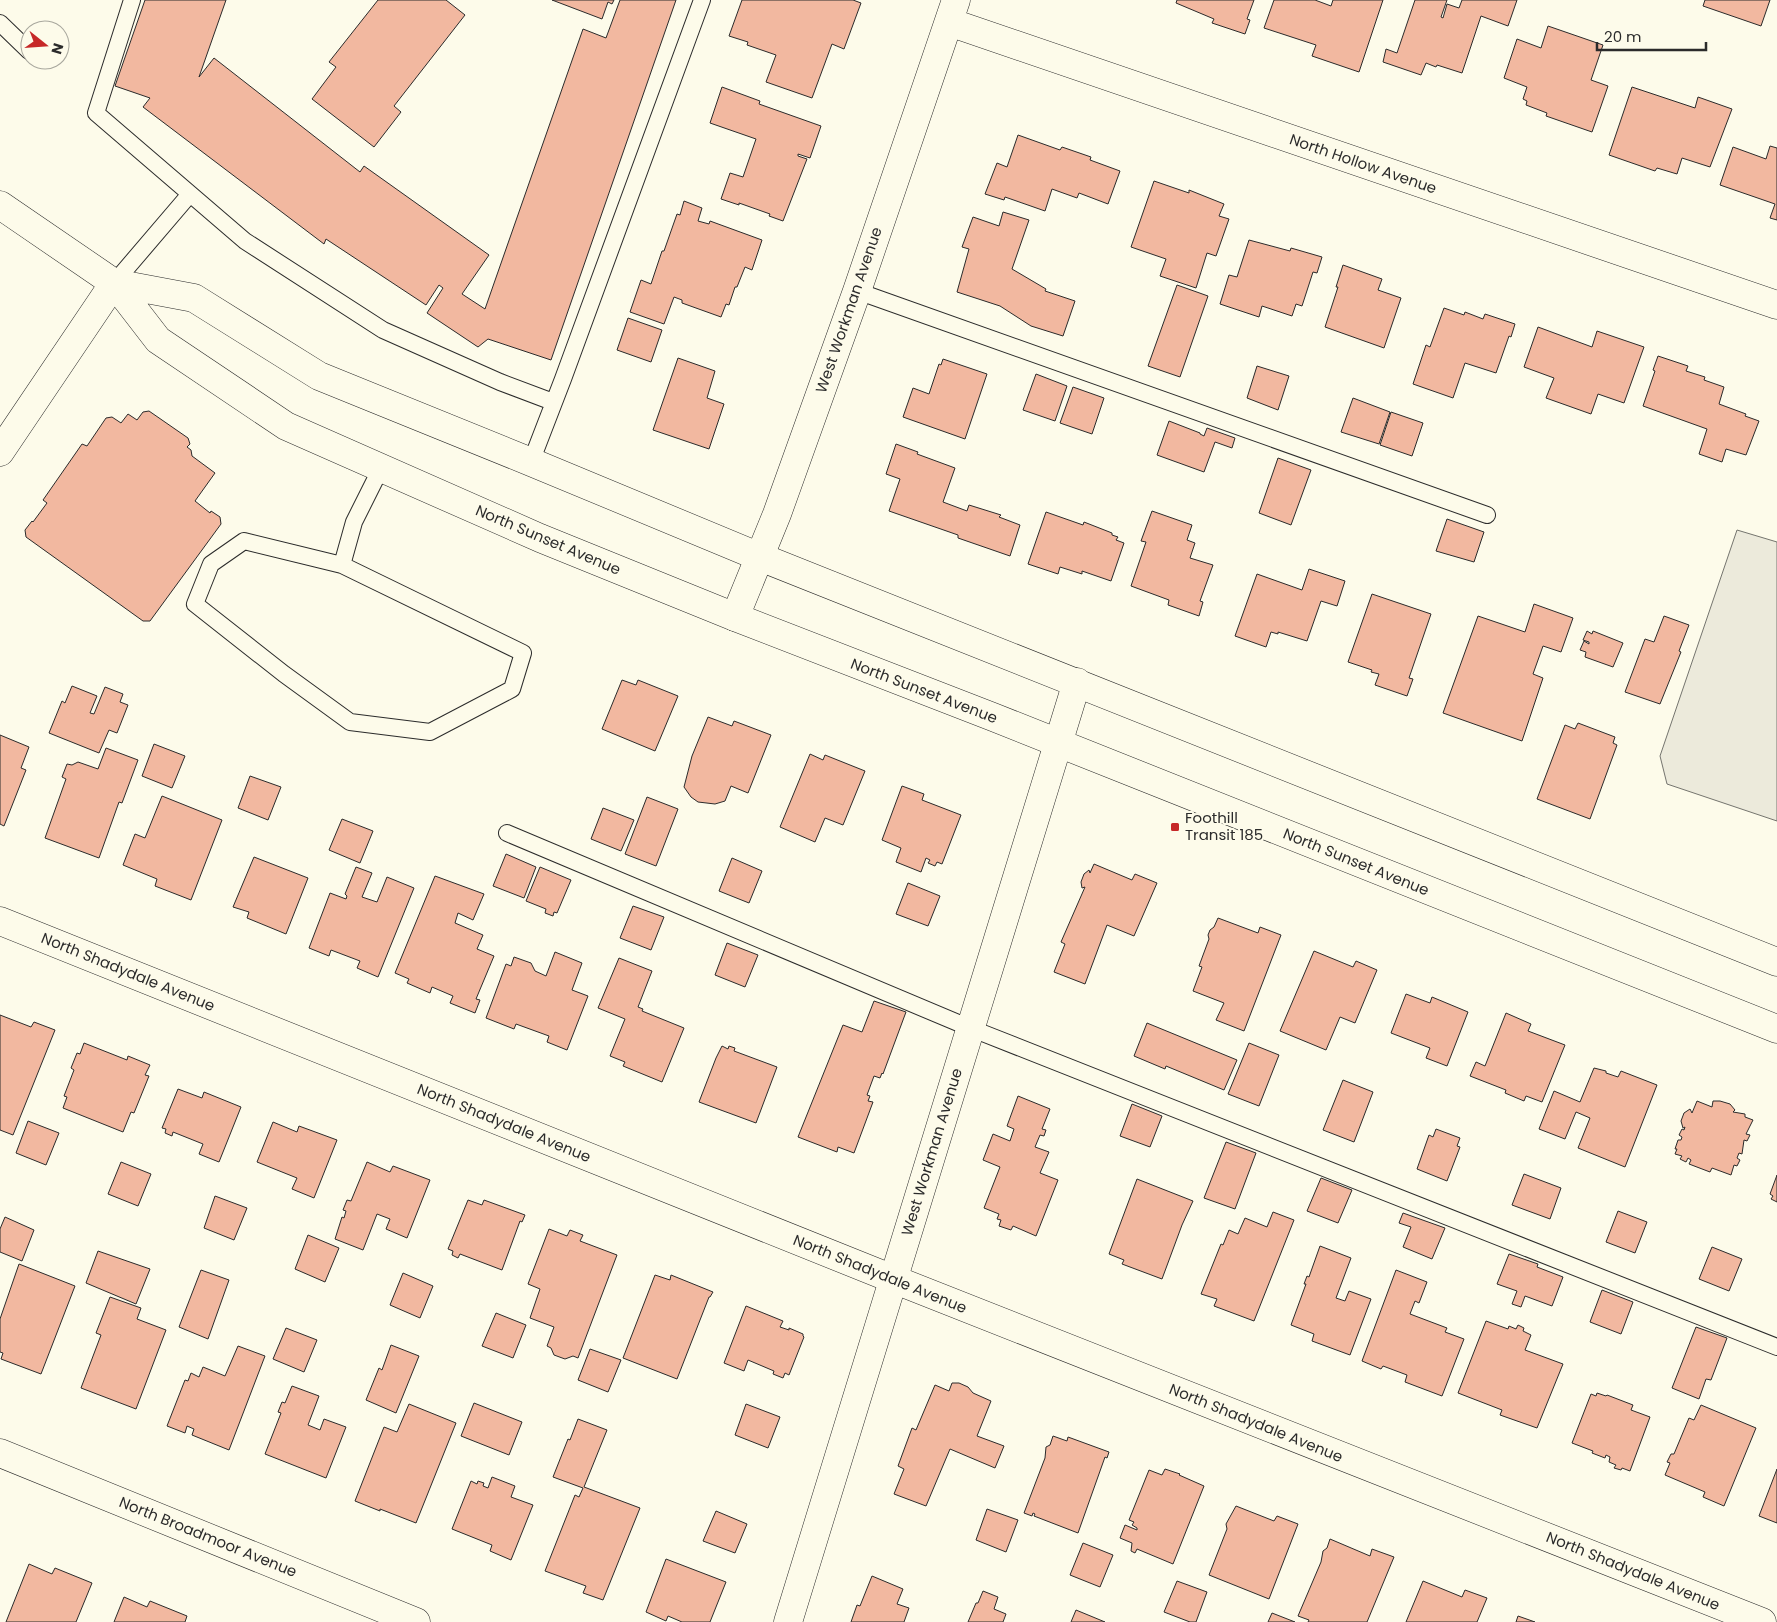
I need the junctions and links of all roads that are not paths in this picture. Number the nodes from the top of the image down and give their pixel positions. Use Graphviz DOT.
graph roads {
  1 [pos="132,0"];
  2 [pos="702,0"];
  3 [pos="953,11"];
  4 [pos="0,23"];
  5 [pos="20,42"];
  6 [pos="190,194"];
  7 [pos="0,205"];
  8 [pos="114,283"];
  9 [pos="857,291"];
  10 [pos="1777,305"];
  11 [pos="554,402"];
  12 [pos="0,452"];
  13 [pos="531,462"];
  14 [pos="381,468"];
  15 [pos="1487,515"];
  16 [pos="760,557"];
  17 [pos="342,565"];
  18 [pos="735,617"];
  19 [pos="1077,682"];
  20 [pos="1058,744"];
  21 [pos="507,833"];
  22 [pos="0,921"];
  23 [pos="1777,962"];
  24 [pos="970,1028"];
  25 [pos="1777,1030"];
  26 [pos="893,1279"];
  27 [pos="1777,1347"];
  28 [pos="0,1453"];
  29 [pos="416,1622"];
  30 [pos="788,1622"];
  31 [pos="1762,1622"];
  1 -- 6 [label="lane"];
  2 -- 11 [label="lane"];
  3 -- 9 [label="street, West Workman Avenue"];
  3 -- 10 [label="street, North Hollow Avenue"];
  4 -- 5 [label="lane"];
  6 -- 8 [label="lane"];
  6 -- 11 [label="lane"];
  7 -- 8 [label="street, North Sunset Avenue"];
  8 -- 12 [label="street"];
  8 -- 13 [label="street, North Sunset Avenue"];
  8 -- 14 [label="street, North Sunset Avenue"];
  9 -- 15 [label="lane"];
  9 -- 16 [label="street, West Workman Avenue"];
  11 -- 13 [label="lane"];
  13 -- 16 [label="street, North Sunset Avenue"];
  14 -- 17 [label="lane"];
  14 -- 18 [label="street, North Sunset Avenue"];
  16 -- 18 [label="street, West Workman Avenue"];
  16 -- 19 [label="street, North Sunset Avenue"];
  17 -- 17 [label="lane"];
  18 -- 20 [label="street, North Sunset Avenue"];
  19 -- 20 [label="street, West Workman Avenue"];
  19 -- 23 [label="street, North Sunset Avenue"];
  20 -- 24 [label="street, West Workman Avenue"];
  20 -- 25 [label="street, North Sunset Avenue"];
  21 -- 24 [label="lane"];
  22 -- 26 [label="street, North Shadydale Avenue"];
  24 -- 26 [label="street, West Workman Avenue"];
  24 -- 27 [label="lane"];
  26 -- 30 [label="street, West Workman Avenue"];
  26 -- 31 [label="street, North Shadydale Avenue"];
  28 -- 29 [label="street, North Broadmoor Avenue"];
}
